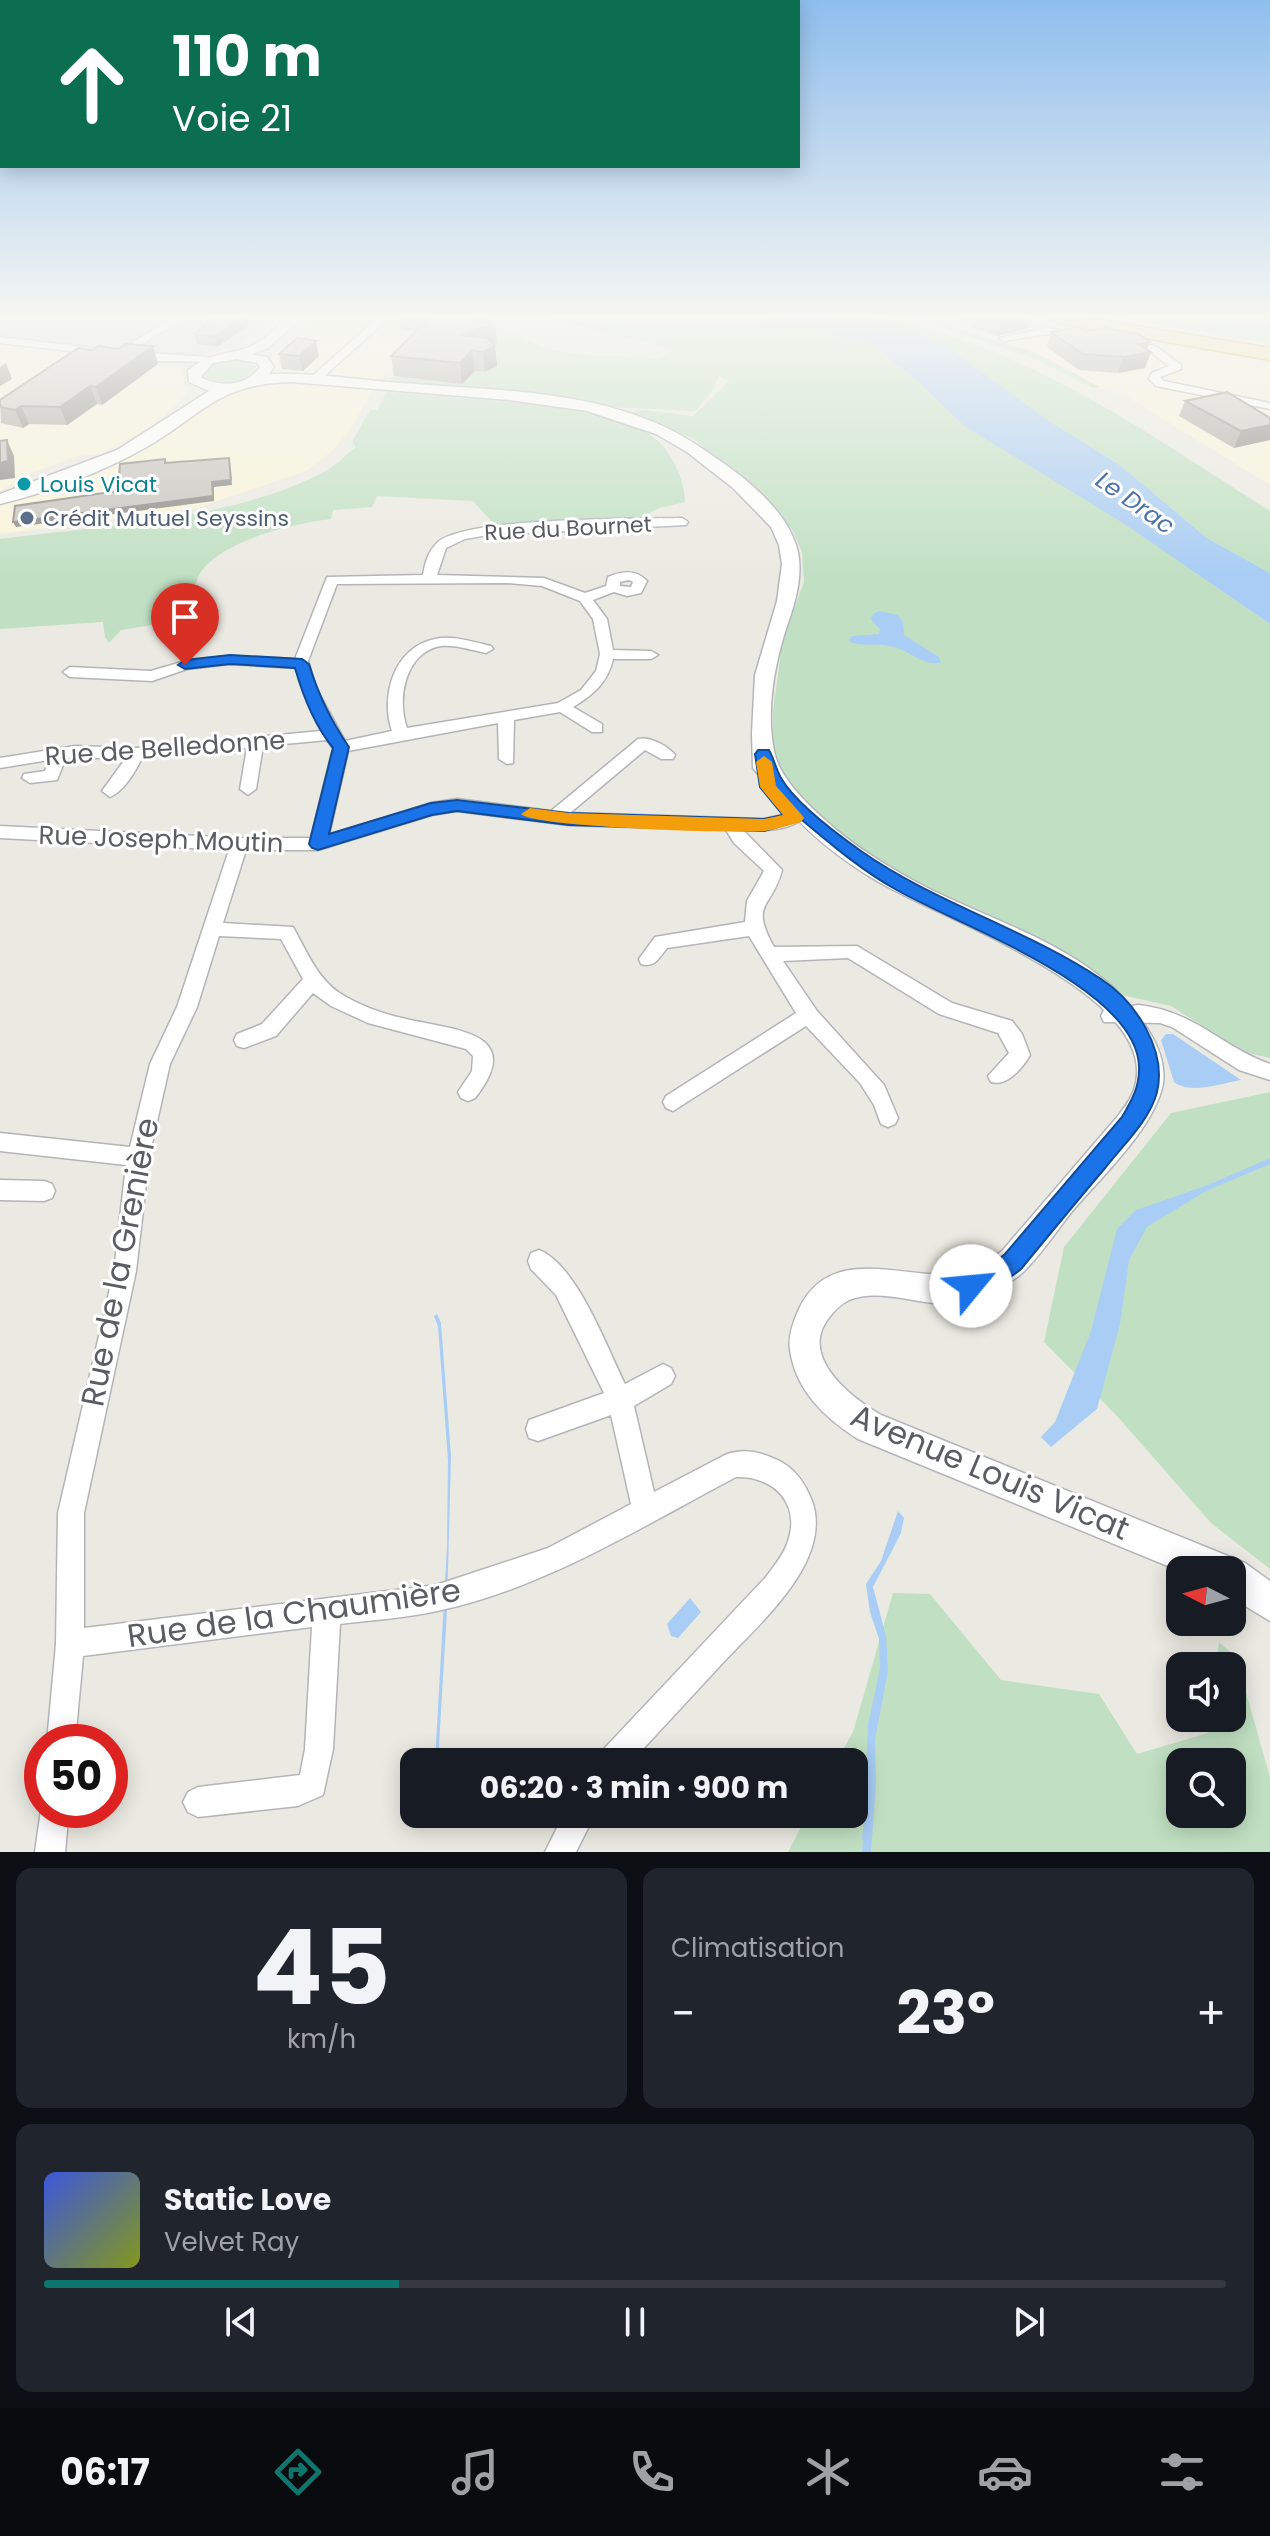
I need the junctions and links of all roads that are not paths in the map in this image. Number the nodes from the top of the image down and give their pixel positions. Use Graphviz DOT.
graph roads {
  1 [pos="186,403"];
  2 [pos="199,403"];
  3 [pos="551,403"];
  4 [pos="0,496"];
  5 [pos="682,522"];
  6 [pos="429,580"];
  7 [pos="613,588"];
  8 [pos="585,598"];
  9 [pos="486,649"];
  10 [pos="607,654"];
  11 [pos="651,655"];
  12 [pos="302,664"];
  13 [pos="70,672"];
  14 [pos="562,707"];
  15 [pos="506,719"];
  16 [pos="597,728"];
  17 [pos="657,728"];
  18 [pos="401,734"];
  19 [pos="336,741"];
  20 [pos="256,743"];
  21 [pos="644,743"];
  22 [pos="60,753"];
  23 [pos="136,753"];
  24 [pos="667,755"];
  25 [pos="507,759"];
  26 [pos="0,763"];
  27 [pos="30,778"];
  28 [pos="248,789"];
  29 [pos="110,791"];
  30 [pos="799,816"];
  31 [pos="555,817"];
  32 [pos="732,824"];
  33 [pos="0,832"];
  34 [pos="239,844"];
  35 [pos="318,844"];
  36 [pos="754,928"];
  37 [pos="212,929"];
  38 [pos="770,954"];
  39 [pos="648,959"];
  40 [pos="313,980"];
  41 [pos="808,1015"];
  42 [pos="1118,1015"];
  43 [pos="244,1040"];
  44 [pos="1270,1072"];
  45 [pos="998,1076"];
  46 [pos="468,1092"];
  47 [pos="673,1102"];
  48 [pos="888,1118"];
  49 [pos="0,1142"];
  50 [pos="138,1157"];
  51 [pos="0,1190"];
  52 [pos="44,1191"];
  53 [pos="539,1261"];
  54 [pos="663,1376"];
  55 [pos="620,1400"];
  56 [pos="538,1429"];
  57 [pos="645,1509"];
  58 [pos="1186,1556"];
  59 [pos="1246,1586"];
  60 [pos="1270,1603"];
  61 [pos="327,1612"];
  62 [pos="70,1644"];
  63 [pos="63,1724"];
  64 [pos="624,1748"];
  65 [pos="198,1802"];
  66 [pos="52,1828"];
  67 [pos="573,1828"];
  68 [pos="50,1852"];
  69 [pos="560,1852"];
  1 -- 4 [label="main road"];
  2 -- 4 [label="main road"];
  3 -- 30 [label="main road"];
  5 -- 6 [label="street, Rue du Bournet"];
  6 -- 8 [label="street"];
  6 -- 12 [label="street"];
  7 -- 8 [label="street"];
  8 -- 10 [label="street"];
  9 -- 18 [label="street"];
  10 -- 11 [label="street"];
  10 -- 14 [label="street"];
  12 -- 13 [label="street"];
  12 -- 19 [label="street"];
  14 -- 15 [label="street, Rue de Belledonne"];
  14 -- 16 [label="street"];
  15 -- 18 [label="street, Rue de Belledonne"];
  15 -- 25 [label="street"];
  17 -- 21 [label="street"];
  18 -- 19 [label="street, Rue de Belledonne"];
  19 -- 20 [label="street, Rue de Belledonne"];
  19 -- 35 [label="street"];
  20 -- 23 [label="street, Rue de Belledonne"];
  20 -- 28 [label="street"];
  21 -- 24 [label="street"];
  21 -- 31 [label="street"];
  22 -- 23 [label="street, Rue de Belledonne"];
  22 -- 26 [label="street, Rue de Belledonne"];
  22 -- 27 [label="street"];
  23 -- 29 [label="street"];
  30 -- 32 [label="street, Rue Joseph Moutin"];
  30 -- 42 [label="main road"];
  31 -- 32 [label="street, Rue Joseph Moutin"];
  31 -- 35 [label="street, Rue Joseph Moutin"];
  32 -- 36 [label="street"];
  33 -- 34 [label="street, Rue Joseph Moutin"];
  34 -- 35 [label="street, Rue Joseph Moutin"];
  34 -- 37 [label="street, Rue de la Grenière"];
  36 -- 38 [label="street"];
  36 -- 39 [label="street"];
  37 -- 40 [label="street"];
  37 -- 50 [label="street, Rue de la Grenière"];
  38 -- 41 [label="street"];
  38 -- 45 [label="street"];
  40 -- 43 [label="street"];
  40 -- 46 [label="street"];
  41 -- 47 [label="street"];
  41 -- 48 [label="street"];
  42 -- 44 [label="street"];
  42 -- 58 [label="main road, Avenue Louis Vicat"];
  49 -- 50 [label="street"];
  50 -- 62 [label="street, Rue de la Grenière"];
  51 -- 52 [label="street"];
  53 -- 55 [label="street"];
  54 -- 55 [label="street"];
  55 -- 56 [label="street"];
  55 -- 57 [label="street"];
  57 -- 61 [label="street, Rue de la Chaumière"];
  57 -- 64 [label="street, Rue de la Chaumière"];
  59 -- 60 [label="main road"];
  61 -- 62 [label="street, Rue de la Chaumière"];
  61 -- 65 [label="street"];
  62 -- 63 [label="street, Rue de la Grenière"];
  66 -- 68 [label="street"];
  67 -- 69 [label="street"];
}
